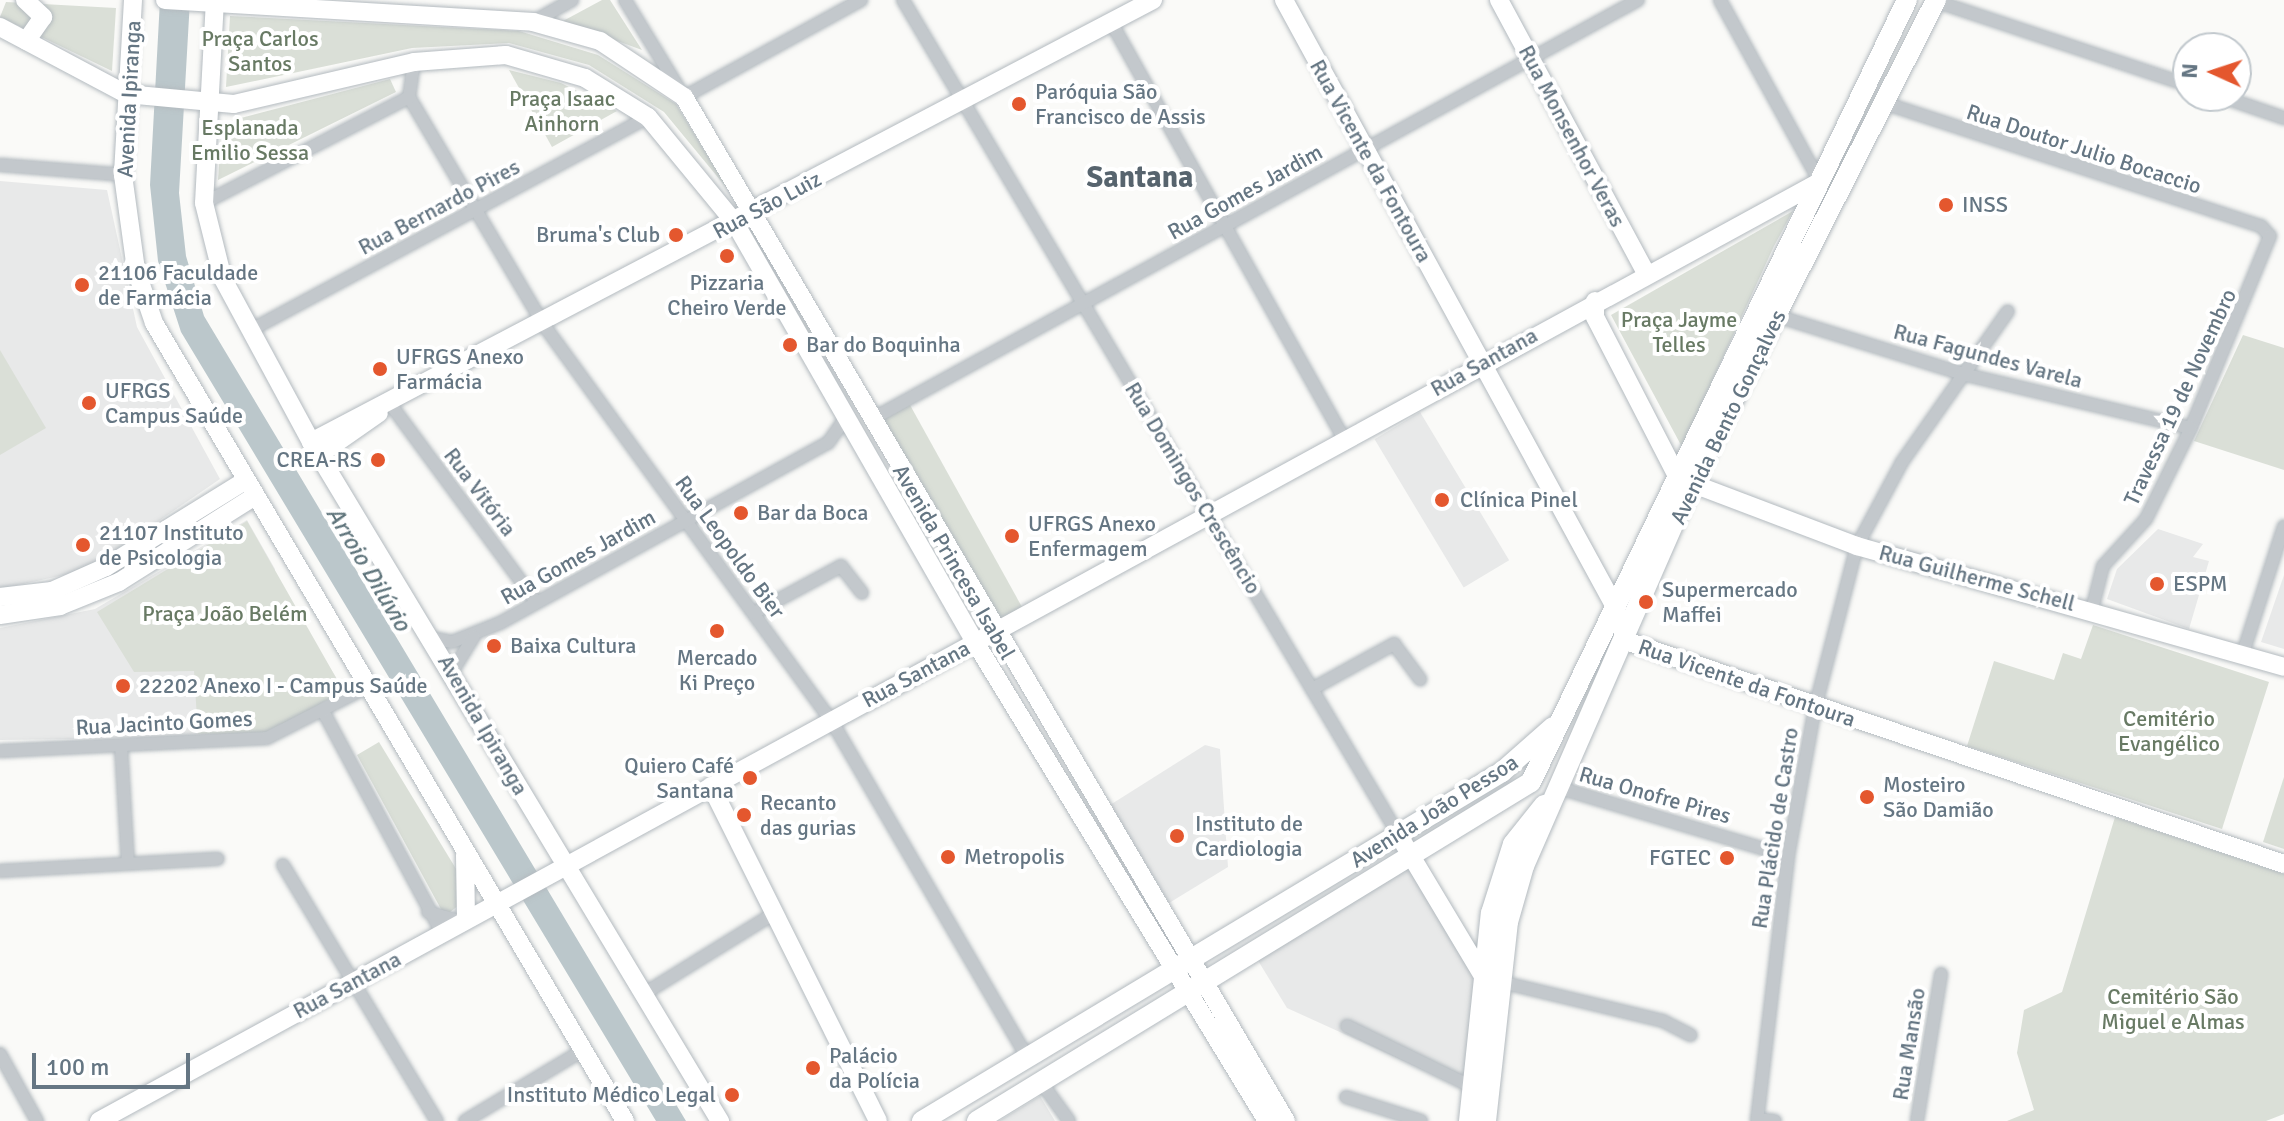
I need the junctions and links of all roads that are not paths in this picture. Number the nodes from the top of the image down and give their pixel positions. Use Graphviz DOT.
graph roads {
  1 [pos="25,0"];
  2 [pos="133,0"];
  3 [pos="165,0"];
  4 [pos="572,0"];
  5 [pos="625,0"];
  6 [pos="861,0"];
  7 [pos="903,0"];
  8 [pos="1153,0"];
  9 [pos="1284,0"];
  10 [pos="1499,0"];
  11 [pos="1638,0"];
  12 [pos="1720,0"];
  13 [pos="1907,0"];
  14 [pos="1936,0"];
  15 [pos="209,2"];
  16 [pos="242,2"];
  17 [pos="330,5"];
  18 [pos="533,22"];
  19 [pos="1111,22"];
  20 [pos="0,27"];
  21 [pos="26,41"];
  22 [pos="1531,59"];
  23 [pos="414,62"];
  24 [pos="2172,80"];
  25 [pos="135,95"];
  26 [pos="409,97"];
  27 [pos="684,97"];
  28 [pos="207,101"];
  29 [pos="963,101"];
  30 [pos="1884,103"];
  31 [pos="2252,107"];
  32 [pos="648,117"];
  33 [pos="2284,118"];
  34 [pos="1365,149"];
  35 [pos="0,165"];
  36 [pos="123,175"];
  37 [pos="1818,181"];
  38 [pos="204,203"];
  39 [pos="475,210"];
  40 [pos="755,211"];
  41 [pos="735,223"];
  42 [pos="1225,225"];
  43 [pos="2270,236"];
  44 [pos="1645,271"];
  45 [pos="1085,305"];
  46 [pos="1591,309"];
  47 [pos="2008,311"];
  48 [pos="1777,316"];
  49 [pos="543,324"];
  50 [pos="249,331"];
  51 [pos="1481,363"];
  52 [pos="1967,375"];
  53 [pos="386,408"];
  54 [pos="846,417"];
  55 [pos="872,419"];
  56 [pos="2191,428"];
  57 [pos="1345,440"];
  58 [pos="828,443"];
  59 [pos="862,447"];
  60 [pos="315,449"];
  61 [pos="1684,478"];
  62 [pos="248,490"];
  63 [pos="1208,516"];
  64 [pos="687,520"];
  65 [pos="2284,526"];
  66 [pos="1857,546"];
  67 [pos="862,593"];
  68 [pos="0,597"];
  69 [pos="536,602"];
  70 [pos="1614,605"];
  71 [pos="2092,609"];
  72 [pos="754,613"];
  73 [pos="0,615"];
  74 [pos="994,632"];
  75 [pos="474,636"];
  76 [pos="432,638"];
  77 [pos="1626,641"];
  78 [pos="975,642"];
  79 [pos="2243,653"];
  80 [pos="2284,667"];
  81 [pos="452,672"];
  82 [pos="1420,679"];
  83 [pos="367,687"];
  84 [pos="1312,689"];
  85 [pos="1815,708"];
  86 [pos="323,711"];
  87 [pos="1563,715"];
  88 [pos="831,720"];
  89 [pos="121,746"];
  90 [pos="0,751"];
  91 [pos="711,786"];
  92 [pos="1554,792"];
  93 [pos="1506,803"];
  94 [pos="1398,834"];
  95 [pos="1513,844"];
  96 [pos="465,852"];
  97 [pos="1788,856"];
  98 [pos="218,859"];
  99 [pos="1413,860"];
  100 [pos="128,863"];
  101 [pos="2284,864"];
  102 [pos="283,865"];
  103 [pos="557,869"];
  104 [pos="0,871"];
  105 [pos="502,901"];
  106 [pos="428,912"];
  107 [pos="775,913"];
  108 [pos="464,921"];
  109 [pos="442,933"];
  110 [pos="1180,966"];
  111 [pos="1941,974"];
  112 [pos="1492,979"];
  113 [pos="356,981"];
  114 [pos="1195,990"];
  115 [pos="642,995"];
  116 [pos="1347,1026"];
  117 [pos="1691,1035"];
  118 [pos="583,1050"];
  119 [pos="0,1054"];
  120 [pos="1027,1057"];
  121 [pos="1041,1082"];
  122 [pos="1472,1087"];
  123 [pos="1346,1097"];
  124 [pos="1261,1118"];
  125 [pos="1757,1120"];
  126 [pos="37,1121"];
  127 [pos="99,1121"];
  128 [pos="437,1121"];
  129 [pos="465,1121"];
  130 [pos="625,1121"];
  131 [pos="720,1121"];
  132 [pos="878,1121"];
  133 [pos="922,1121"];
  134 [pos="977,1121"];
  135 [pos="1069,1121"];
  136 [pos="1286,1121"];
  137 [pos="1421,1121"];
  138 [pos="1469,1121"];
  139 [pos="1486,1121"];
  140 [pos="1775,1121"];
  141 [pos="1917,1121"];
  1 -- 21 [label="main road"];
  2 -- 25 [label="main road, Avenida Ipiranga"];
  3 -- 15 [label="main road"];
  4 -- 18 [label="street"];
  5 -- 27 [label="street, Avenida Princesa Isabel"];
  6 -- 27 [label="street"];
  7 -- 29 [label="street, Rua Domingos Crescêncio"];
  8 -- 19 [label="main road, Rua São Luiz"];
  9 -- 34 [label="main road, Rua Vicente da Fontoura"];
  10 -- 22 [label="main road, Rua Monsenhor Veras"];
  11 -- 22 [label="street, Rua Gomes Jardim"];
  12 -- 37 [label="street"];
  13 -- 37 [label="main road, Avenida Bento Gonçalves"];
  14 -- 24 [label="street"];
  14 -- 30 [label="main road, Avenida Bento Gonçalves"];
  15 -- 16 [label="main road"];
  15 -- 28 [label="main road, Avenida Ipiranga"];
  16 -- 17 [label="main road"];
  17 -- 18 [label="main road"];
  18 -- 27 [label="main road"];
  19 -- 29 [label="main road, Rua São Luiz"];
  19 -- 42 [label="street"];
  20 -- 21 [label="main road"];
  21 -- 25 [label="main road"];
  22 -- 34 [label="street, Rua Gomes Jardim"];
  22 -- 44 [label="main road, Rua Monsenhor Veras"];
  23 -- 26 [label="street"];
  23 -- 28 [label="main road, Avenida Princesa Isabel"];
  23 -- 32 [label="main road, Avenida Princesa Isabel"];
  25 -- 28 [label="main road, Avenida Princesa Isabel"];
  25 -- 36 [label="main road, Avenida Ipiranga"];
  26 -- 38 [label="street"];
  26 -- 39 [label="street, Rua Leopoldo Bier"];
  27 -- 40 [label="main road, Avenida Princesa Isabel"];
  28 -- 38 [label="main road, Avenida Ipiranga"];
  29 -- 40 [label="main road, Rua São Luiz"];
  29 -- 45 [label="street, Rua Domingos Crescêncio"];
  30 -- 43 [label="street, Rua Doutor Julio Bocaccio"];
  30 -- 48 [label="main road, Avenida Bento Gonçalves"];
  31 -- 33 [label="street"];
  32 -- 39 [label="street, Rua Bernardo Pires"];
  32 -- 41 [label="main road, Avenida Princesa Isabel"];
  34 -- 42 [label="street, Rua Gomes Jardim"];
  34 -- 51 [label="main road, Rua Vicente da Fontoura"];
  35 -- 36 [label="street"];
  36 -- 62 [label="main road, Avenida Ipiranga"];
  37 -- 44 [label="main road, Rua Santana"];
  37 -- 61 [label="main road, Avenida Bento Gonçalves"];
  38 -- 50 [label="main road, Avenida Ipiranga"];
  39 -- 49 [label="street, Rua Leopoldo Bier"];
  39 -- 50 [label="street, Rua Bernardo Pires"];
  40 -- 41 [label="main road, Rua São Luiz"];
  40 -- 55 [label="main road, Avenida Princesa Isabel"];
  41 -- 49 [label="main road, Rua São Luiz"];
  41 -- 54 [label="main road, Avenida Princesa Isabel"];
  42 -- 45 [label="street, Rua Gomes Jardim"];
  42 -- 57 [label="street"];
  43 -- 56 [label="street, Travessa 19 de Novembro"];
  44 -- 46 [label="main road, Rua Santana"];
  45 -- 55 [label="street, Rua Gomes Jardim"];
  45 -- 63 [label="street, Rua Domingos Crescêncio"];
  46 -- 51 [label="main road, Rua Santana"];
  46 -- 61 [label="main road"];
  47 -- 52 [label="street, Rua Plácido de Castro"];
  48 -- 52 [label="street, Rua Fagundes Varela"];
  48 -- 61 [label="main road, Avenida Bento Gonçalves"];
  49 -- 53 [label="main road, Rua São Luiz"];
  49 -- 64 [label="street, Rua Leopoldo Bier"];
  50 -- 60 [label="main road, Avenida Ipiranga"];
  51 -- 57 [label="main road, Rua Santana"];
  51 -- 70 [label="main road, Rua Vicente da Fontoura"];
  52 -- 56 [label="street, Rua Fagundes Varela"];
  52 -- 66 [label="street, Rua Plácido de Castro"];
  53 -- 60 [label="main road, Rua São Luiz"];
  53 -- 69 [label="street, Rua Vitória"];
  54 -- 58 [label="street, Rua Gomes Jardim"];
  54 -- 59 [label="main road, Avenida Princesa Isabel"];
  55 -- 74 [label="main road, Avenida Princesa Isabel"];
  56 -- 71 [label="street, Travessa 19 de Novembro"];
  57 -- 63 [label="main road, Rua Santana"];
  58 -- 59 [label="street"];
  58 -- 64 [label="street, Rua Gomes Jardim"];
  59 -- 78 [label="main road, Avenida Princesa Isabel"];
  60 -- 76 [label="main road, Avenida Ipiranga"];
  61 -- 66 [label="main road, Rua Guilherme Schell"];
  61 -- 70 [label="main road, Avenida Bento Gonçalves"];
  61 -- 77 [label="main road, Avenida Bento Gonçalves"];
  62 -- 68 [label="main road"];
  62 -- 73 [label="main road"];
  62 -- 83 [label="main road, Avenida Ipiranga"];
  63 -- 74 [label="main road, Rua Santana"];
  63 -- 84 [label="street, Rua Domingos Crescêncio"];
  64 -- 69 [label="street, Rua Gomes Jardim"];
  64 -- 72 [label="street, Rua Leopoldo Bier"];
  65 -- 79 [label="street"];
  66 -- 71 [label="main road, Rua Guilherme Schell"];
  66 -- 85 [label="street, Rua Plácido de Castro"];
  67 -- 72 [label="street"];
  69 -- 75 [label="street, Rua Gomes Jardim"];
  70 -- 77 [label="main road, Rua Vicente da Fontoura"];
  70 -- 87 [label="main road, Avenida Bento Gonçalves"];
  71 -- 79 [label="main road, Rua Guilherme Schell"];
  72 -- 88 [label="street, Rua Leopoldo Bier"];
  74 -- 78 [label="main road, Rua Santana"];
  74 -- 110 [label="main road, Avenida Princesa Isabel"];
  75 -- 76 [label="street, Rua Gomes Jardim"];
  75 -- 81 [label="street, Rua Gomes Jardim"];
  76 -- 81 [label="main road, Avenida Ipiranga"];
  77 -- 85 [label="main road, Rua Vicente da Fontoura"];
  77 -- 92 [label="main road, Avenida Bento Gonçalves"];
  78 -- 88 [label="main road, Rua Santana"];
  78 -- 110 [label="main road, Avenida Princesa Isabel"];
  79 -- 80 [label="main road, Rua Guilherme Schell"];
  81 -- 103 [label="main road, Avenida Ipiranga"];
  82 -- 84 [label="street"];
  83 -- 86 [label="street, Rua Jacinto Gomes"];
  83 -- 96 [label="main road, Avenida Ipiranga"];
  84 -- 94 [label="street, Rua Domingos Crescêncio"];
  85 -- 97 [label="street, Rua Plácido de Castro"];
  85 -- 101 [label="main road, Rua Vicente da Fontoura"];
  86 -- 89 [label="street, Rua Jacinto Gomes"];
  86 -- 106 [label="street"];
  87 -- 93 [label="main road, Avenida João Pessoa"];
  87 -- 94 [label="main road, Avenida João Pessoa"];
  88 -- 91 [label="main road, Rua Santana"];
  88 -- 120 [label="street, Rua Leopoldo Bier"];
  89 -- 90 [label="street, Rua Jacinto Gomes"];
  89 -- 100 [label="street"];
  91 -- 103 [label="main road, Rua Santana"];
  91 -- 107 [label="main road"];
  92 -- 95 [label="main road, Avenida Bento Gonçalves"];
  92 -- 97 [label="street, Rua Onofre Pires"];
  92 -- 112 [label="main road, Avenida Bento Gonçalves"];
  93 -- 95 [label="main road"];
  93 -- 99 [label="main road, Avenida João Pessoa"];
  94 -- 99 [label="main road, Rua Domingos Crescêncio"];
  94 -- 110 [label="main road, Avenida João Pessoa"];
  95 -- 112 [label="main road, Avenida Bento Gonçalves"];
  96 -- 105 [label="main road, Avenida Ipiranga"];
  96 -- 108 [label="main road"];
  97 -- 125 [label="street, Rua Plácido de Castro"];
  98 -- 100 [label="street"];
  99 -- 112 [label="main road, Rua Domingos Crescêncio"];
  99 -- 114 [label="main road, Avenida João Pessoa"];
  100 -- 104 [label="street"];
  102 -- 113 [label="street"];
  103 -- 105 [label="main road, Rua Santana"];
  103 -- 115 [label="main road, Avenida Ipiranga"];
  105 -- 108 [label="main road, Rua Santana"];
  105 -- 118 [label="main road, Avenida Ipiranga"];
  106 -- 108 [label="street"];
  106 -- 109 [label="street"];
  107 -- 115 [label="street"];
  107 -- 132 [label="main road"];
  108 -- 109 [label="main road, Rua Santana"];
  109 -- 113 [label="main road, Rua Santana"];
  110 -- 114 [label="main road, Avenida Princesa Isabel"];
  110 -- 120 [label="main road, Avenida João Pessoa"];
  111 -- 141 [label="street, Rua Mansão"];
  112 -- 117 [label="street"];
  112 -- 122 [label="main road, Avenida Bento Gonçalves"];
  112 -- 139 [label="main road, Avenida Bento Gonçalves"];
  113 -- 127 [label="main road, Rua Santana"];
  113 -- 128 [label="street"];
  114 -- 121 [label="main road, Avenida João Pessoa"];
  114 -- 124 [label="main road, Avenida Princesa Isabel"];
  114 -- 136 [label="main road, Avenida Princesa Isabel"];
  115 -- 131 [label="main road, Avenida Ipiranga"];
  116 -- 122 [label="street"];
  118 -- 129 [label="street"];
  118 -- 130 [label="main road, Avenida Ipiranga"];
  119 -- 126 [label="street"];
  120 -- 133 [label="main road, Avenida João Pessoa"];
  121 -- 134 [label="main road, Avenida João Pessoa"];
  121 -- 135 [label="street"];
  122 -- 138 [label="main road, Avenida Bento Gonçalves"];
  123 -- 137 [label="street"];
  125 -- 140 [label="street"];
}
